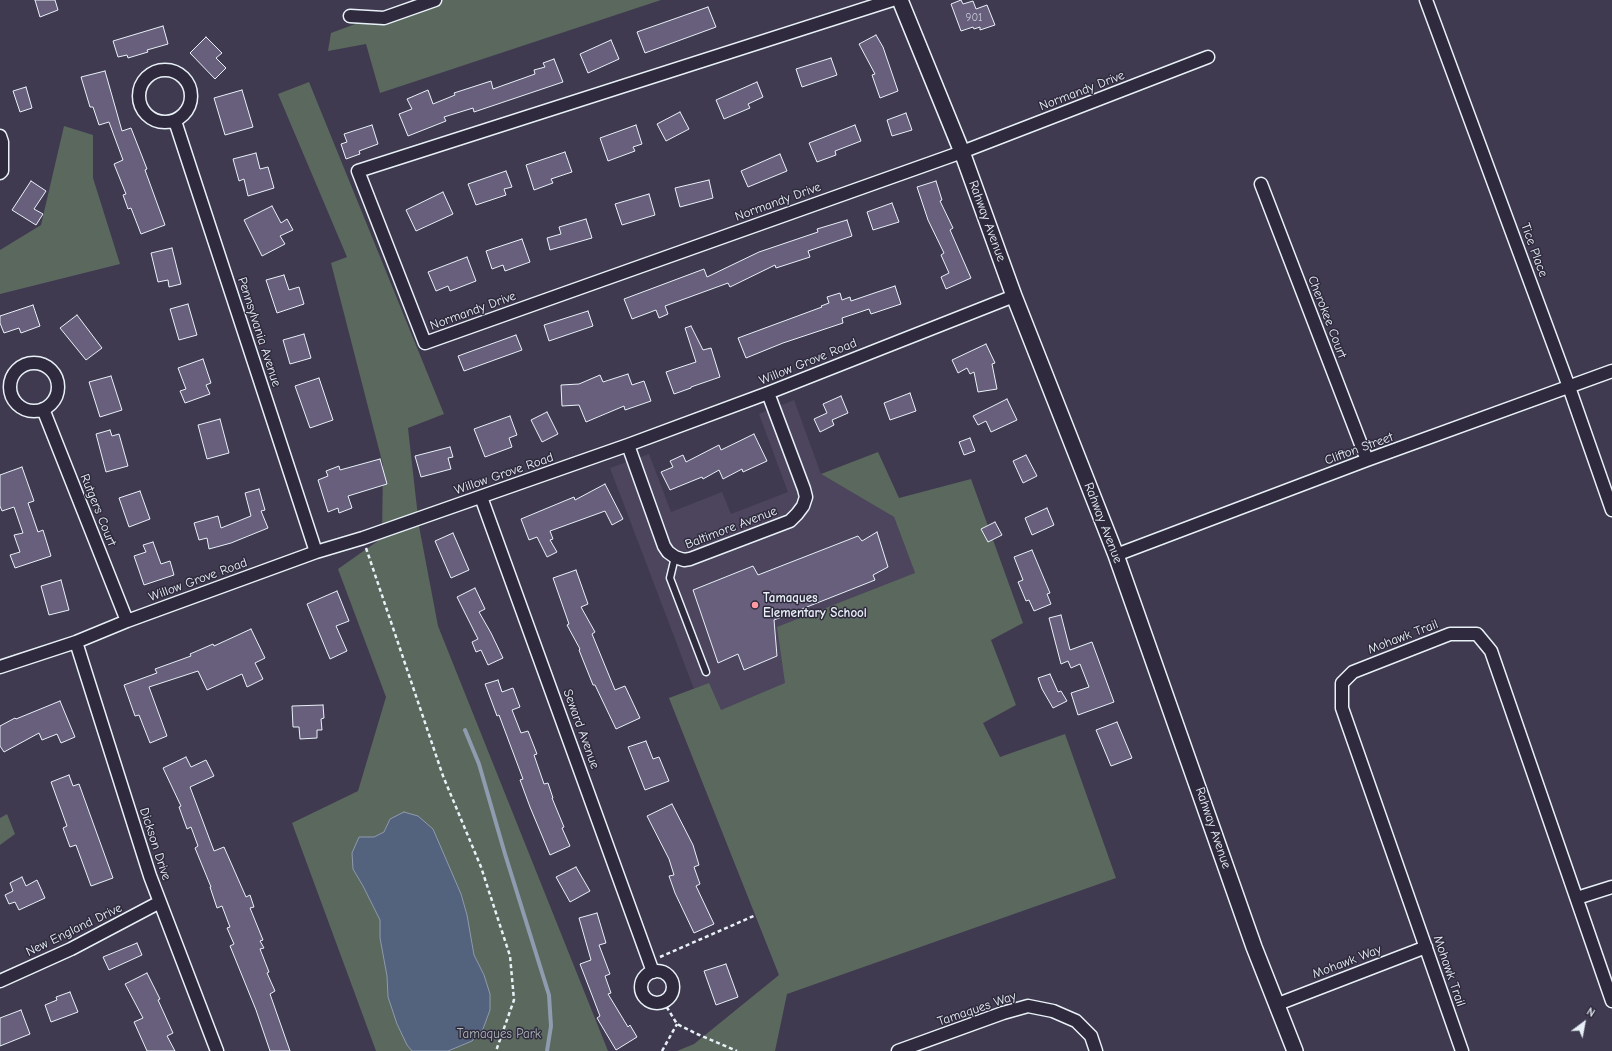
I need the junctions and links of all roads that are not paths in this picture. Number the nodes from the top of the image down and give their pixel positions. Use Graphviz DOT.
graph roads {
  1 [pos="435,0"];
  2 [pos="892,0"];
  3 [pos="900,0"];
  4 [pos="1426,0"];
  5 [pos="350,16"];
  6 [pos="1208,57"];
  7 [pos="175,121"];
  8 [pos="0,136"];
  9 [pos="962,152"];
  10 [pos="0,173"];
  11 [pos="1261,184"];
  12 [pos="1014,296"];
  13 [pos="1612,371"];
  14 [pos="1569,387"];
  15 [pos="768,393"];
  16 [pos="43,409"];
  17 [pos="628,445"];
  18 [pos="1367,460"];
  19 [pos="481,497"];
  20 [pos="1612,510"];
  21 [pos="316,552"];
  22 [pos="1116,555"];
  23 [pos="675,558"];
  24 [pos="127,621"];
  25 [pos="76,642"];
  26 [pos="0,667"];
  27 [pos="706,672"];
  28 [pos="1612,887"];
  29 [pos="1577,898"];
  30 [pos="160,902"];
  31 [pos="1426,947"];
  32 [pos="652,967"];
  33 [pos="0,981"];
  34 [pos="1612,1001"];
  35 [pos="1278,1004"];
  36 [pos="217,1051"];
  37 [pos="898,1051"];
  38 [pos="1096,1051"];
  39 [pos="1295,1051"];
  40 [pos="1462,1051"];
  1 -- 5 [label="street"];
  2 -- 9 [label="street, Normandy Drive"];
  3 -- 9 [label="street, Rahway Avenue"];
  4 -- 14 [label="street, Tice Place"];
  6 -- 9 [label="street, Normandy Drive"];
  7 -- 7 [label="street"];
  7 -- 21 [label="street, Pennsylvania Avenue"];
  8 -- 10 [label="street"];
  9 -- 12 [label="street, Rahway Avenue"];
  11 -- 18 [label="street, Cherokee Court"];
  12 -- 15 [label="street, Willow Grove Road"];
  12 -- 22 [label="street, Rahway Avenue"];
  13 -- 14 [label="street, Clifton Street"];
  14 -- 18 [label="street, Clifton Street"];
  14 -- 20 [label="street, Tice Place"];
  15 -- 17 [label="street, Willow Grove Road"];
  15 -- 23 [label="street, Baltimore Avenue"];
  16 -- 24 [label="street, Rutgers Court"];
  17 -- 19 [label="street, Willow Grove Road"];
  17 -- 23 [label="street, Baltimore Avenue"];
  18 -- 22 [label="street, Clifton Street"];
  19 -- 21 [label="street, Willow Grove Road"];
  19 -- 32 [label="street, Seward Avenue"];
  21 -- 24 [label="street, Willow Grove Road"];
  22 -- 35 [label="street, Rahway Avenue"];
  23 -- 27 [label="lane"];
  24 -- 25 [label="street, Willow Grove Road"];
  25 -- 26 [label="street, Willow Grove Road"];
  25 -- 30 [label="street, Dickson Drive"];
  28 -- 29 [label="street"];
  29 -- 31 [label="street, Mohawk Trail"];
  29 -- 34 [label="street, Mohawk Trail"];
  30 -- 33 [label="street, New England Drive"];
  30 -- 36 [label="street, Dickson Drive"];
  31 -- 35 [label="street, Mohawk Way"];
  31 -- 40 [label="street, Mohawk Trail"];
  32 -- 32 [label="street"];
  35 -- 39 [label="street, Rahway Avenue"];
  37 -- 38 [label="street, Tamaques Way"];
}
